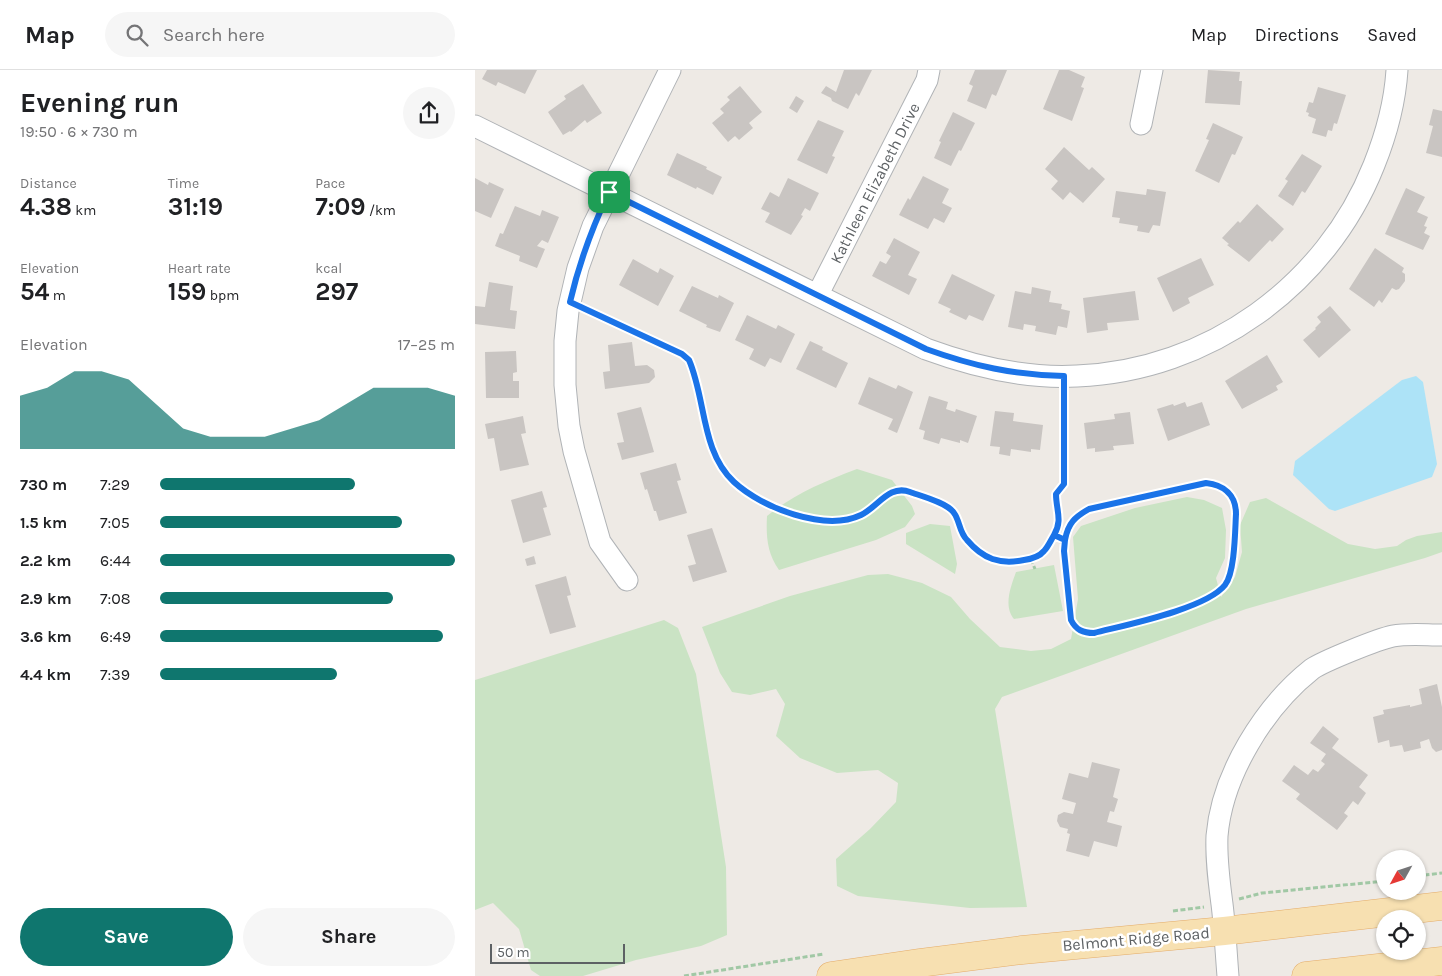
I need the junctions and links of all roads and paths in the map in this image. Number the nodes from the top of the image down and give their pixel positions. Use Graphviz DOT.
graph roads {
  1 [pos="670,70"];
  2 [pos="929,70"];
  3 [pos="1152,70"];
  4 [pos="1397,70"];
  5 [pos="1141,124"];
  6 [pos="475,126"];
  7 [pos="609,192"];
  8 [pos="819,294"];
  9 [pos="570,302"];
  10 [pos="1064,376"];
  11 [pos="1054,535"];
  12 [pos="1065,540"];
  13 [pos="1031,559"];
  14 [pos="1035,569"];
  15 [pos="627,580"];
  16 [pos="1442,634"];
  17 [pos="1442,873"];
  18 [pos="1426,875"];
  19 [pos="1442,906"];
  20 [pos="1224,931"];
  21 [pos="1442,961"];
  22 [pos="831,976"];
  23 [pos="1228,976"];
  24 [pos="1306,976"];
  1 -- 7 [label="street"];
  2 -- 8 [label="street, Kathleen Elizabeth Drive"];
  3 -- 5 [label="street"];
  4 -- 10 [label="street"];
  6 -- 7 [label="street"];
  7 -- 8 [label="street"];
  7 -- 9 [label="street"];
  8 -- 10 [label="street"];
  9 -- 13 [label="path"];
  9 -- 15 [label="street"];
  10 -- 11 [label="path"];
  11 -- 12 [label="path"];
  11 -- 13 [label="path"];
  12 -- 12 [label="path"];
  13 -- 14 [label="path"];
  16 -- 20 [label="street"];
  17 -- 18 [label="path"];
  19 -- 20 [label="main road, Belmont Ridge Road"];
  20 -- 22 [label="main road, Belmont Ridge Road"];
  20 -- 23 [label="street"];
  21 -- 24 [label="main road"];
}
